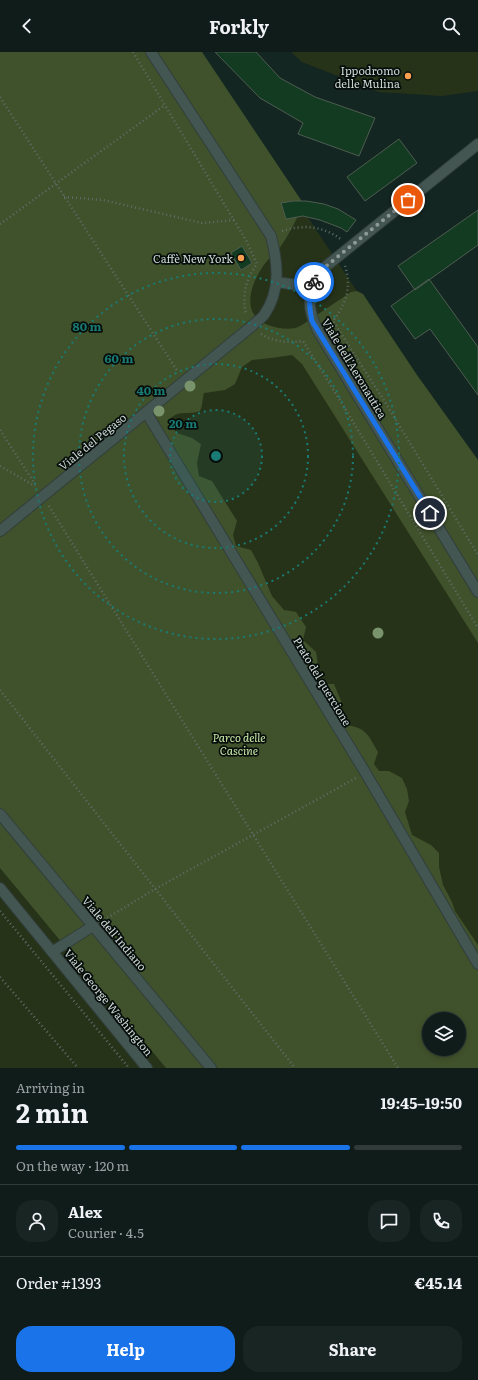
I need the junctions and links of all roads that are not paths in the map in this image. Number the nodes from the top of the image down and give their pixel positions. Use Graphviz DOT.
graph roads {
  1 [pos="151,52"];
  2 [pos="478,144"];
  3 [pos="276,282"];
  4 [pos="312,287"];
  5 [pos="146,412"];
  6 [pos="0,531"];
  7 [pos="478,592"];
  8 [pos="0,814"];
  9 [pos="0,888"];
  10 [pos="93,926"];
  11 [pos="52,952"];
  12 [pos="478,964"];
  13 [pos="147,1068"];
  14 [pos="211,1068"];
  1 -- 3 [label="street"];
  2 -- 4 [label="street"];
  3 -- 4 [label="street"];
  3 -- 5 [label="street, Viale del Pegaso"];
  4 -- 7 [label="street, Viale dell'Aeronautica"];
  5 -- 6 [label="street, Viale del Pegaso"];
  5 -- 12 [label="street, Prato del quercione"];
  8 -- 10 [label="street, Viale dell'Indiano"];
  9 -- 11 [label="street, Viale George Washington"];
  10 -- 11 [label="street, Viale George Washington"];
  10 -- 14 [label="street, Viale dell'Indiano"];
  11 -- 13 [label="street, Viale George Washington"];
}
